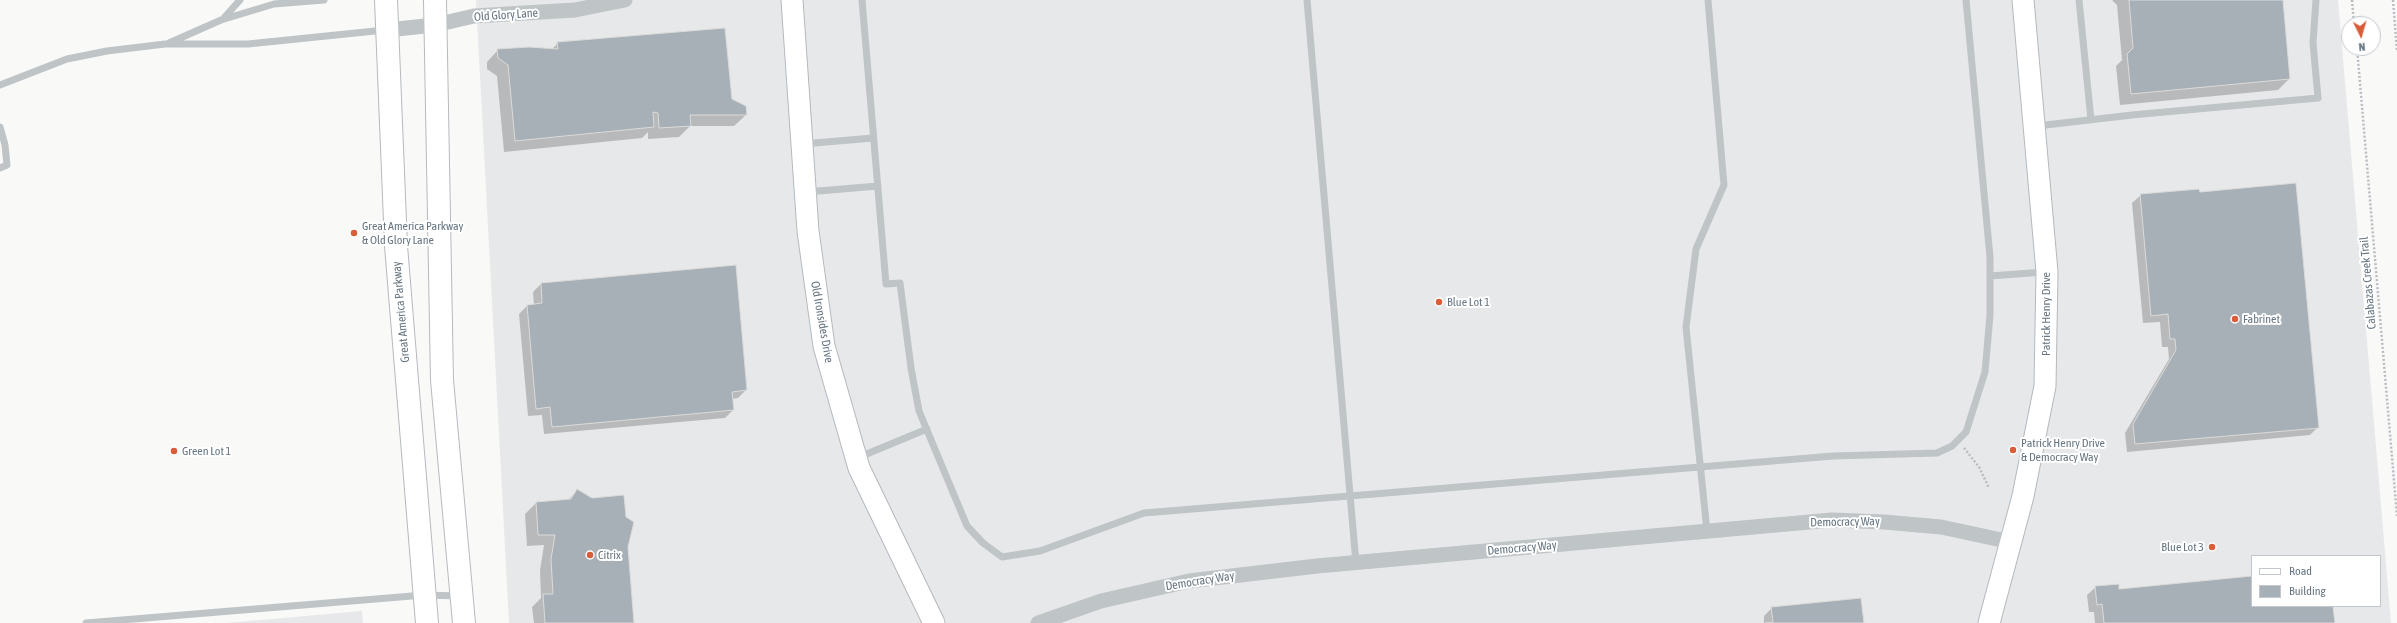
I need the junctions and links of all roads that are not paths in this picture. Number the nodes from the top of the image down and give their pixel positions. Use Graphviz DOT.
graph roads {
  1 [pos="240,0"];
  2 [pos="324,0"];
  3 [pos="386,0"];
  4 [pos="435,0"];
  5 [pos="625,0"];
  6 [pos="792,0"];
  7 [pos="862,0"];
  8 [pos="1306,0"];
  9 [pos="1708,0"];
  10 [pos="1966,0"];
  11 [pos="2023,0"];
  12 [pos="2079,0"];
  13 [pos="2316,0"];
  14 [pos="222,20"];
  15 [pos="435,25"];
  16 [pos="387,30"];
  17 [pos="165,44"];
  18 [pos="0,85"];
  19 [pos="2091,120"];
  20 [pos="2034,126"];
  21 [pos="0,127"];
  22 [pos="873,138"];
  23 [pos="802,144"];
  24 [pos="0,168"];
  25 [pos="878,186"];
  26 [pos="805,192"];
  27 [pos="2046,272"];
  28 [pos="1990,276"];
  29 [pos="927,429"];
  30 [pos="856,458"];
  31 [pos="1701,468"];
  32 [pos="1349,497"];
  33 [pos="1707,531"];
  34 [pos="2011,542"];
  35 [pos="1356,563"];
  36 [pos="424,595"];
  37 [pos="462,596"];
  38 [pos="86,623"];
  39 [pos="427,623"];
  40 [pos="464,623"];
  41 [pos="934,623"];
  42 [pos="1038,623"];
  43 [pos="1989,623"];
  1 -- 14 [label="lane"];
  2 -- 14 [label="lane"];
  3 -- 16 [label="main road, Great America Parkway"];
  4 -- 15 [label="main road"];
  5 -- 15 [label="street, Old Glory Lane"];
  6 -- 23 [label="street, Old Ironsides Drive"];
  7 -- 22 [label="lane"];
  8 -- 32 [label="lane"];
  9 -- 31 [label="lane"];
  10 -- 28 [label="lane"];
  11 -- 20 [label="street, Patrick Henry Drive"];
  12 -- 19 [label="lane"];
  13 -- 19 [label="lane"];
  14 -- 17 [label="lane"];
  15 -- 16 [label="street, Old Glory Lane"];
  15 -- 37 [label="main road"];
  16 -- 17 [label="lane"];
  16 -- 36 [label="main road, Great America Parkway"];
  17 -- 18 [label="lane"];
  19 -- 20 [label="lane"];
  20 -- 27 [label="street, Patrick Henry Drive"];
  21 -- 24 [label="lane"];
  22 -- 23 [label="lane"];
  22 -- 25 [label="lane"];
  23 -- 26 [label="street, Old Ironsides Drive"];
  25 -- 26 [label="lane"];
  25 -- 29 [label="lane"];
  26 -- 30 [label="street, Old Ironsides Drive"];
  27 -- 28 [label="lane"];
  27 -- 34 [label="street, Patrick Henry Drive"];
  28 -- 31 [label="lane"];
  29 -- 30 [label="lane"];
  29 -- 32 [label="lane"];
  30 -- 41 [label="street, Old Ironsides Drive"];
  31 -- 32 [label="lane"];
  31 -- 33 [label="lane"];
  32 -- 35 [label="lane"];
  33 -- 34 [label="street, Democracy Way"];
  33 -- 35 [label="street, Democracy Way"];
  34 -- 43 [label="street, Patrick Henry Drive"];
  35 -- 42 [label="street, Democracy Way"];
  36 -- 37 [label="lane"];
  36 -- 38 [label="lane"];
  36 -- 39 [label="main road, Great America Parkway"];
  37 -- 40 [label="main road"];
}
